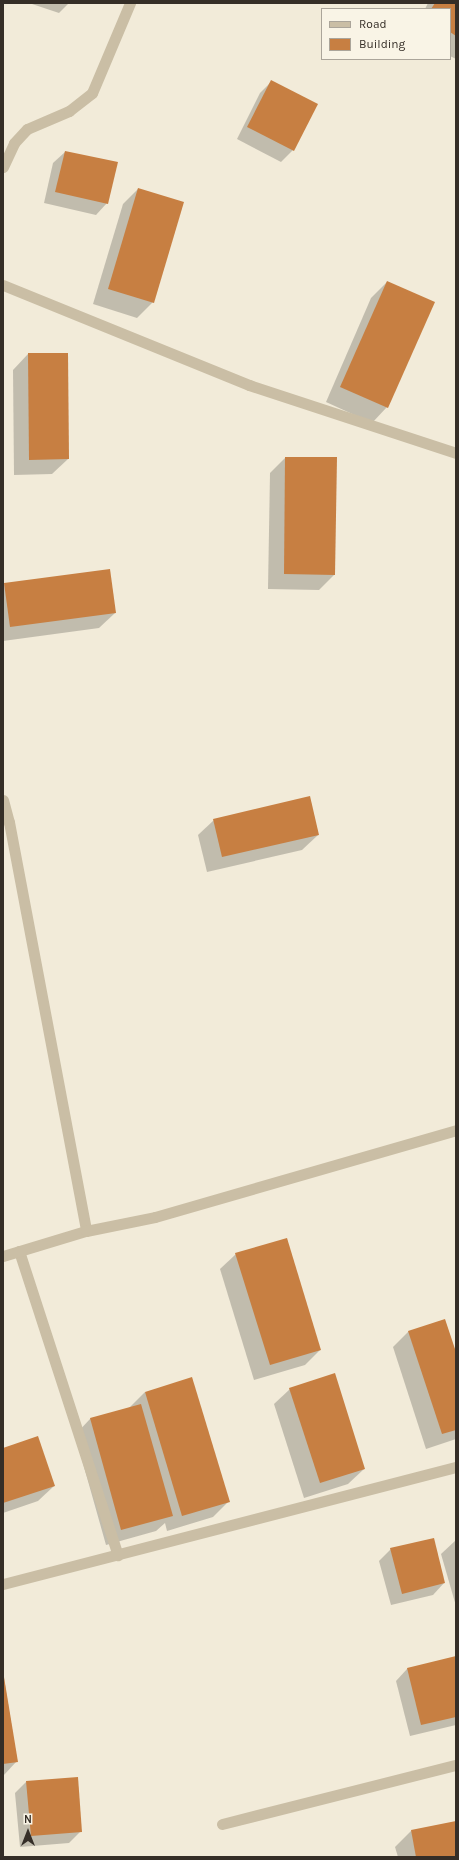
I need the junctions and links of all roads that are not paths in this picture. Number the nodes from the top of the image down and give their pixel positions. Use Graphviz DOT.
graph roads {
  1 [pos="130,3"];
  2 [pos="3,168"];
  3 [pos="3,285"];
  4 [pos="456,452"];
  5 [pos="3,800"];
  6 [pos="456,1130"];
  7 [pos="86,1231"];
  8 [pos="19,1251"];
  9 [pos="3,1256"];
  10 [pos="456,1468"];
  11 [pos="118,1555"];
  12 [pos="3,1584"];
  13 [pos="456,1765"];
  14 [pos="222,1824"];
  1 -- 2 [label="street"];
  3 -- 4 [label="street"];
  5 -- 7 [label="street"];
  6 -- 7 [label="street"];
  7 -- 8 [label="street"];
  8 -- 9 [label="street"];
  8 -- 11 [label="street"];
  10 -- 11 [label="street"];
  11 -- 12 [label="street"];
  13 -- 14 [label="street"];
}
